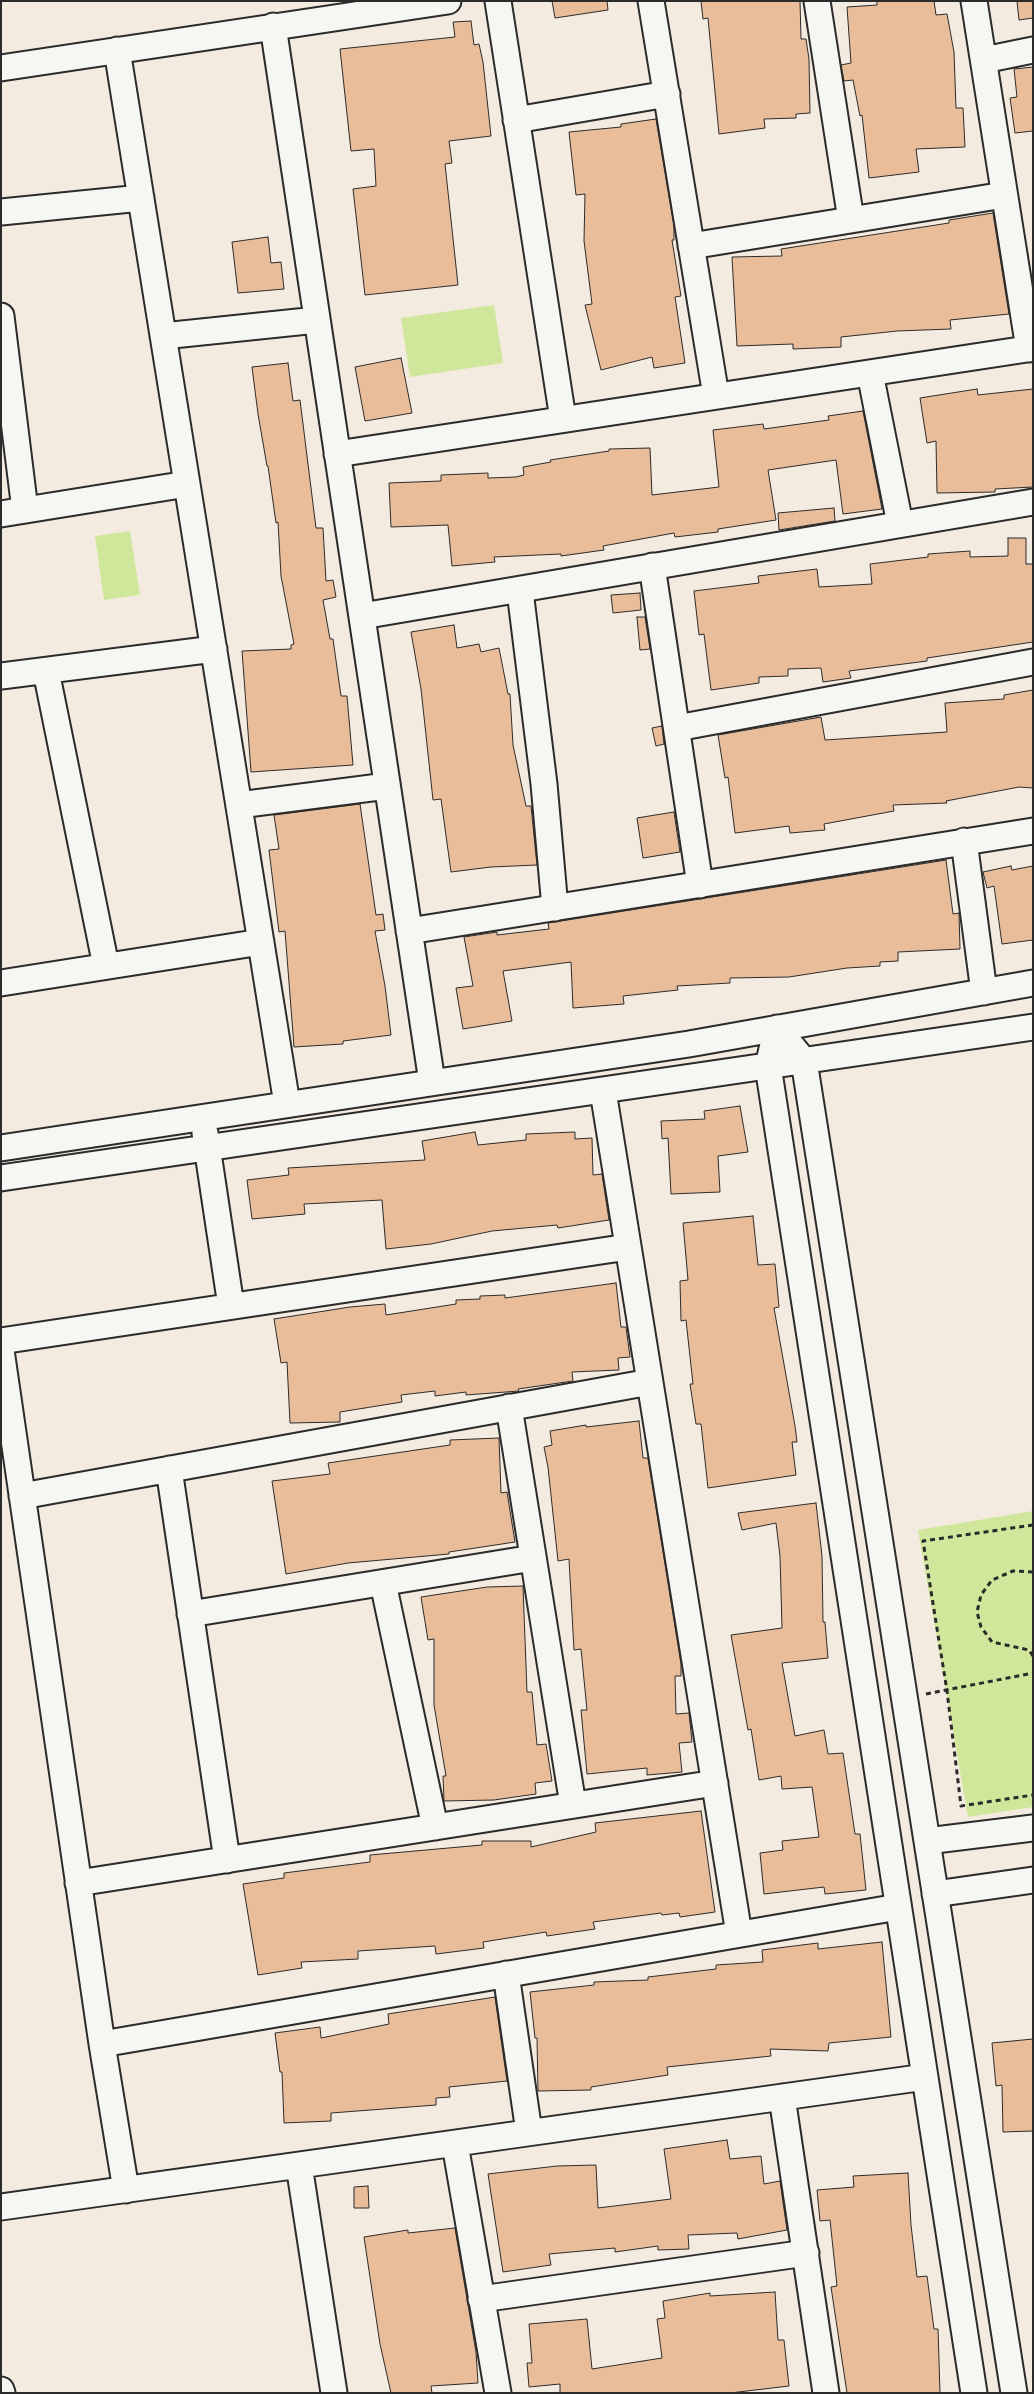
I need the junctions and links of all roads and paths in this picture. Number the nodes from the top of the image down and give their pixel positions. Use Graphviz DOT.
graph roads {
  1 [pos="448,1"];
  2 [pos="498,1"];
  3 [pos="651,1"];
  4 [pos="817,1"];
  5 [pos="974,1"];
  6 [pos="273,26"];
  7 [pos="117,50"];
  8 [pos="1033,50"];
  9 [pos="984,60"];
  10 [pos="1,68"];
  11 [pos="666,94"];
  12 [pos="516,120"];
  13 [pos="1004,195"];
  14 [pos="141,198"];
  15 [pos="1,212"];
  16 [pos="851,220"];
  17 [pos="691,246"];
  18 [pos="1,316"];
  19 [pos="317,320"];
  20 [pos="163,336"];
  21 [pos="1031,348"];
  22 [pos="870,373"];
  23 [pos="716,396"];
  24 [pos="563,419"];
  25 [pos="337,454"];
  26 [pos="187,484"];
  27 [pos="1033,502"];
  28 [pos="13,512"];
  29 [pos="900,524"];
  30 [pos="652,566"];
  31 [pos="520,591"];
  32 [pos="362,616"];
  33 [pos="214,649"];
  34 [pos="1033,662"];
  35 [pos="46,670"];
  36 [pos="1,676"];
  37 [pos="677,728"];
  38 [pos="387,786"];
  39 [pos="239,805"];
  40 [pos="1033,831"];
  41 [pos="964,841"];
  42 [pos="700,885"];
  43 [pos="555,908"];
  44 [pos="409,931"];
  45 [pos="261,942"];
  46 [pos="106,966"];
  47 [pos="1,983"];
  48 [pos="1033,983"];
  49 [pos="984,992"];
  50 [pos="1033,1027"];
  51 [pos="777,1028"];
  52 [pos="804,1061"];
  53 [pos="768,1066"];
  54 [pos="432,1082"];
  55 [pos="603,1091"];
  56 [pos="287,1104"];
  57 [pos="202,1117"];
  58 [pos="1,1148"];
  59 [pos="207,1148"];
  60 [pos="1,1178"];
  61 [pos="628,1247"];
  62 [pos="231,1306"];
  63 [pos="1,1341"];
  64 [pos="1,1350"];
  65 [pos="650,1382"];
  66 [pos="509,1407"];
  67 [pos="169,1469"];
  68 [pos="22,1496"];
  69 [pos="1033,1525"];
  70 [pos="534,1558"];
  71 [pos="1033,1572"];
  72 [pos="383,1583"];
  73 [pos="190,1614"];
  74 [pos="1033,1656"];
  75 [pos="1033,1673"];
  76 [pos="947,1691"];
  77 [pos="715,1783"];
  78 [pos="1033,1796"];
  79 [pos="573,1805"];
  80 [pos="435,1827"];
  81 [pos="1033,1828"];
  82 [pos="927,1841"];
  83 [pos="227,1860"];
  84 [pos="1033,1880"];
  85 [pos="78,1884"];
  86 [pos="935,1894"];
  87 [pos="898,1907"];
  88 [pos="739,1934"];
  89 [pos="506,1974"];
  90 [pos="102,2044"];
  91 [pos="925,2077"];
  92 [pos="782,2097"];
  93 [pos="529,2132"];
  94 [pos="455,2144"];
  95 [pos="298,2166"];
  96 [pos="126,2190"];
  97 [pos="1,2207"];
  98 [pos="806,2253"];
  99 [pos="481,2299"];
  100 [pos="1020,2389"];
  101 [pos="334,2393"];
  102 [pos="498,2393"];
  103 [pos="826,2393"];
  104 [pos="974,2393"];
  1 -- 6 [label="street"];
  2 -- 12 [label="street"];
  3 -- 11 [label="street"];
  4 -- 16 [label="street"];
  5 -- 9 [label="street"];
  6 -- 7 [label="street"];
  6 -- 19 [label="street"];
  7 -- 10 [label="street"];
  7 -- 14 [label="street"];
  8 -- 9 [label="street"];
  9 -- 13 [label="street"];
  11 -- 12 [label="street"];
  11 -- 17 [label="street"];
  12 -- 24 [label="street"];
  13 -- 16 [label="street"];
  13 -- 21 [label="street"];
  14 -- 15 [label="street"];
  14 -- 20 [label="street"];
  16 -- 17 [label="street"];
  17 -- 23 [label="street"];
  18 -- 28 [label="street"];
  19 -- 20 [label="street"];
  19 -- 25 [label="street"];
  20 -- 26 [label="street"];
  21 -- 22 [label="street"];
  22 -- 23 [label="street"];
  22 -- 29 [label="street"];
  23 -- 24 [label="street"];
  24 -- 25 [label="street"];
  25 -- 32 [label="street"];
  26 -- 28 [label="street"];
  26 -- 33 [label="street"];
  27 -- 29 [label="street"];
  29 -- 30 [label="street"];
  30 -- 31 [label="street"];
  30 -- 37 [label="street"];
  31 -- 32 [label="street"];
  31 -- 43 [label="street"];
  32 -- 38 [label="street"];
  33 -- 35 [label="street"];
  33 -- 39 [label="street"];
  34 -- 37 [label="street"];
  35 -- 36 [label="street"];
  35 -- 46 [label="street"];
  37 -- 42 [label="street"];
  38 -- 39 [label="street"];
  38 -- 44 [label="street"];
  39 -- 45 [label="street"];
  40 -- 41 [label="street"];
  41 -- 42 [label="street"];
  41 -- 49 [label="street"];
  42 -- 43 [label="street"];
  43 -- 44 [label="street"];
  44 -- 54 [label="street"];
  45 -- 46 [label="street"];
  45 -- 56 [label="street"];
  46 -- 47 [label="street"];
  48 -- 49 [label="street"];
  49 -- 51 [label="street"];
  50 -- 52 [label="street"];
  51 -- 52 [label="street"];
  51 -- 53 [label="street"];
  51 -- 54 [label="street"];
  52 -- 53 [label="street"];
  52 -- 82 [label="street"];
  53 -- 55 [label="street"];
  53 -- 87 [label="street"];
  54 -- 56 [label="street"];
  55 -- 59 [label="street"];
  55 -- 61 [label="street"];
  56 -- 57 [label="street"];
  57 -- 58 [label="street"];
  57 -- 59 [label="street"];
  59 -- 60 [label="street"];
  59 -- 62 [label="street"];
  61 -- 62 [label="street"];
  61 -- 65 [label="street"];
  62 -- 63 [label="street"];
  64 -- 68 [label="street"];
  65 -- 66 [label="street"];
  65 -- 77 [label="street"];
  66 -- 67 [label="street"];
  66 -- 70 [label="street"];
  67 -- 68 [label="street"];
  67 -- 73 [label="street"];
  68 -- 85 [label="street"];
  69 -- 76 [label="path"];
  70 -- 72 [label="street"];
  70 -- 79 [label="street"];
  71 -- 74 [label="path"];
  72 -- 73 [label="street"];
  72 -- 80 [label="street"];
  73 -- 83 [label="street"];
  75 -- 76 [label="path"];
  76 -- 78 [label="path"];
  77 -- 79 [label="street"];
  77 -- 88 [label="street"];
  79 -- 80 [label="street"];
  80 -- 83 [label="street"];
  81 -- 82 [label="street"];
  82 -- 86 [label="street"];
  83 -- 85 [label="street"];
  84 -- 86 [label="street"];
  85 -- 90 [label="street"];
  86 -- 100 [label="street"];
  87 -- 88 [label="street"];
  87 -- 91 [label="street"];
  88 -- 89 [label="street"];
  89 -- 90 [label="street"];
  89 -- 93 [label="street"];
  90 -- 96 [label="street"];
  91 -- 92 [label="street"];
  91 -- 104 [label="street"];
  92 -- 93 [label="street"];
  92 -- 98 [label="street"];
  93 -- 94 [label="street"];
  94 -- 95 [label="street"];
  94 -- 99 [label="street"];
  95 -- 96 [label="street"];
  95 -- 101 [label="street"];
  96 -- 97 [label="street"];
  98 -- 99 [label="street"];
  98 -- 103 [label="street"];
  99 -- 102 [label="street"];
}
